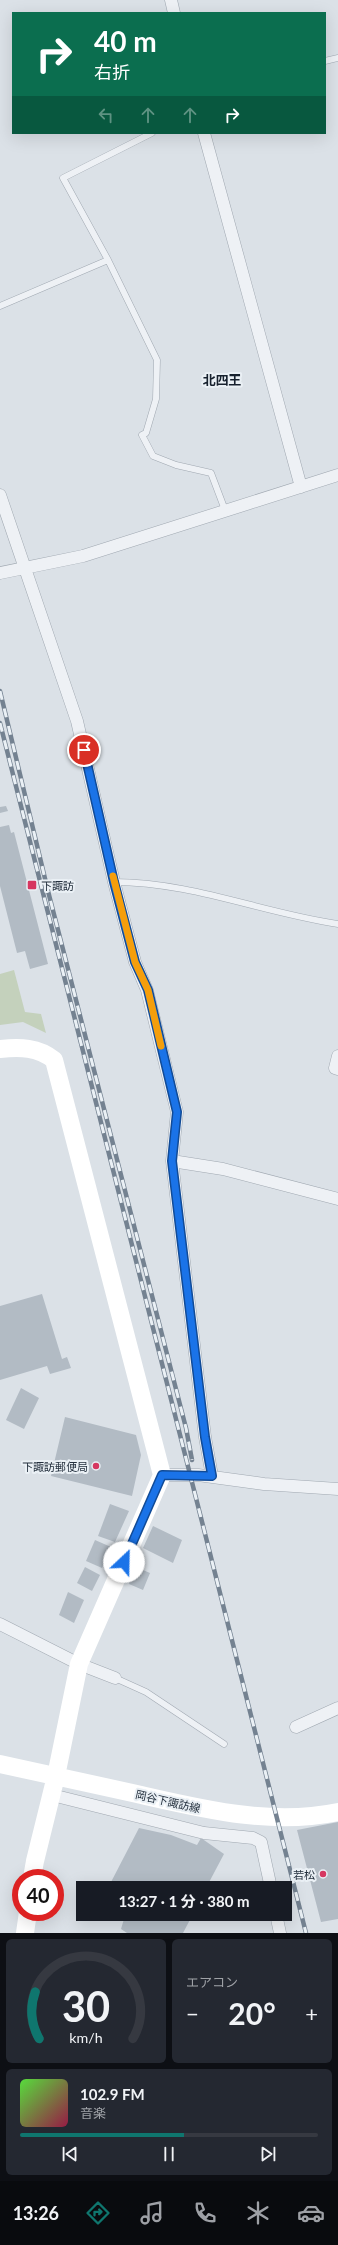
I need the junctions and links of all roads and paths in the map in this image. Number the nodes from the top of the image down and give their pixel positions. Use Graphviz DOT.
graph roads {
  1 [pos="171,0"];
  2 [pos="174,12"];
  3 [pos="338,58"];
  4 [pos="326,61"];
  5 [pos="150,134"];
  6 [pos="204,134"];
  7 [pos="108,260"];
  8 [pos="0,306"];
  9 [pos="338,475"];
  10 [pos="301,487"];
  11 [pos="0,495"];
  12 [pos="225,510"];
  13 [pos="24,569"];
  14 [pos="0,573"];
  15 [pos="114,882"];
  16 [pos="338,924"];
  17 [pos="0,1050"];
  18 [pos="338,1056"];
  19 [pos="338,1069"];
  20 [pos="172,1161"];
  21 [pos="338,1199"];
  22 [pos="162,1475"];
  23 [pos="212,1476"];
  24 [pos="338,1489"];
  25 [pos="0,1624"];
  26 [pos="79,1664"];
  27 [pos="116,1678"];
  28 [pos="338,1708"];
  29 [pos="296,1727"];
  30 [pos="224,1744"];
  31 [pos="0,1764"];
  32 [pos="56,1776"];
  33 [pos="52,1795"];
  34 [pos="338,1812"];
  35 [pos="34,1869"];
  36 [pos="269,1881"];
  37 [pos="27,1921"];
  38 [pos="277,1921"];
  39 [pos="26,1933"];
  40 [pos="280,1933"];
  1 -- 2 [label="street"];
  3 -- 4 [label="lane"];
  5 -- 7 [label="lane"];
  6 -- 10 [label="street"];
  7 -- 8 [label="lane"];
  7 -- 12 [label="lane"];
  9 -- 10 [label="street"];
  10 -- 12 [label="street"];
  11 -- 13 [label="street"];
  12 -- 13 [label="street"];
  13 -- 14 [label="street"];
  13 -- 15 [label="street"];
  15 -- 16 [label="lane"];
  15 -- 20 [label="street"];
  17 -- 22 [label="street"];
  18 -- 19 [label="street"];
  20 -- 21 [label="street"];
  20 -- 23 [label="street"];
  22 -- 23 [label="street"];
  22 -- 26 [label="street"];
  23 -- 24 [label="street"];
  25 -- 26 [label="street"];
  26 -- 27 [label="street"];
  26 -- 32 [label="street"];
  27 -- 30 [label="lane"];
  28 -- 29 [label="street"];
  31 -- 32 [label="street, 岡谷下諏訪線"];
  32 -- 33 [label="street"];
  32 -- 34 [label="street, 岡谷下諏訪線"];
  33 -- 35 [label="street"];
  33 -- 36 [label="street"];
  37 -- 39 [label="street"];
  38 -- 40 [label="street"];
}
